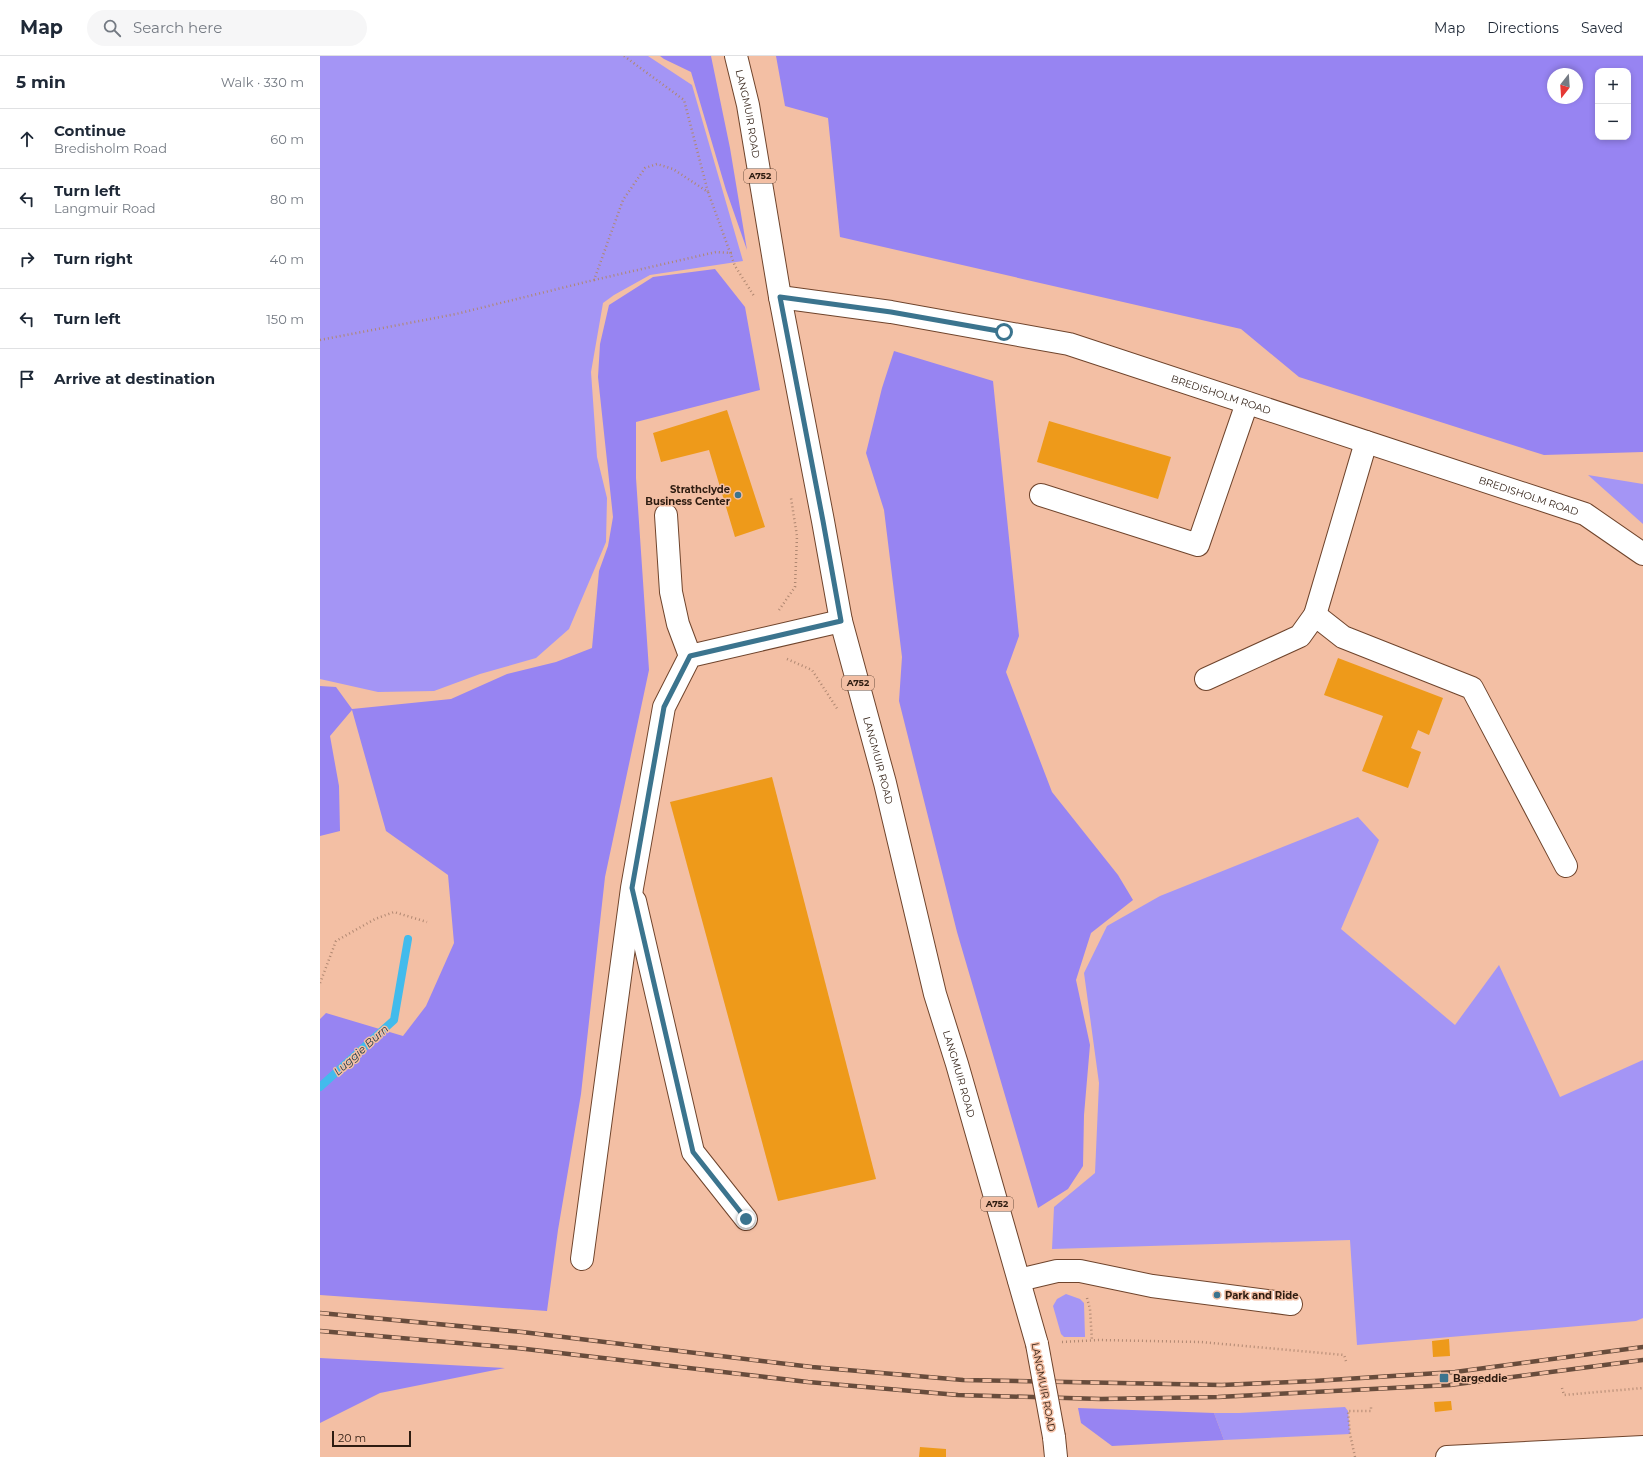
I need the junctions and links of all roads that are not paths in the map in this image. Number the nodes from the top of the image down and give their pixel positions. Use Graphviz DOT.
graph roads {
  1 [pos="736,56"];
  2 [pos="780,297"];
  3 [pos="1247,403"];
  4 [pos="1366,442"];
  5 [pos="1041,495"];
  6 [pos="666,515"];
  7 [pos="1643,554"];
  8 [pos="1314,615"];
  9 [pos="841,621"];
  10 [pos="690,656"];
  11 [pos="1206,679"];
  12 [pos="1566,866"];
  13 [pos="632,888"];
  14 [pos="746,1219"];
  15 [pos="582,1259"];
  16 [pos="1019,1280"];
  17 [pos="1291,1304"];
  18 [pos="1055,1447"];
  19 [pos="1643,1448"];
  20 [pos="1447,1457"];
  1 -- 2 [label="main road, LANGMUIR ROAD / A752"];
  2 -- 3 [label="main road, BREDISHOLM ROAD"];
  2 -- 9 [label="main road, LANGMUIR ROAD / A752"];
  3 -- 4 [label="main road, BREDISHOLM ROAD"];
  3 -- 5 [label="main road"];
  4 -- 7 [label="main road, BREDISHOLM ROAD"];
  4 -- 8 [label="main road"];
  6 -- 10 [label="main road"];
  8 -- 11 [label="main road"];
  8 -- 12 [label="main road"];
  9 -- 10 [label="main road"];
  9 -- 16 [label="main road, LANGMUIR ROAD / A752"];
  10 -- 13 [label="main road"];
  13 -- 14 [label="main road"];
  13 -- 15 [label="main road"];
  16 -- 17 [label="main road"];
  16 -- 18 [label="main road, LANGMUIR ROAD / A752, bridge"];
  19 -- 20 [label="main road"];
}
